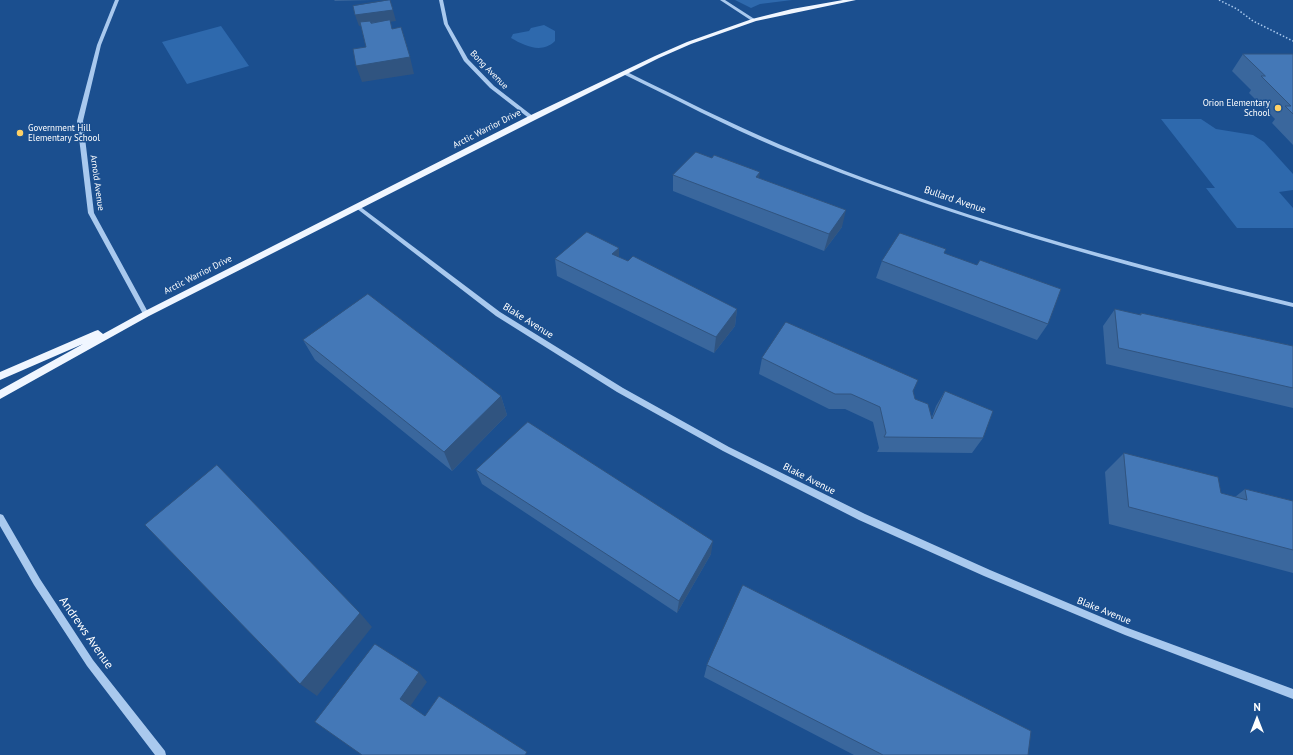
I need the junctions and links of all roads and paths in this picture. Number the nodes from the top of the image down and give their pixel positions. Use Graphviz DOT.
graph roads {
  1 [pos="117,0"];
  2 [pos="440,0"];
  3 [pos="722,0"];
  4 [pos="853,0"];
  5 [pos="1219,0"];
  6 [pos="754,20"];
  7 [pos="1293,41"];
  8 [pos="625,73"];
  9 [pos="532,118"];
  10 [pos="358,207"];
  11 [pos="1293,304"];
  12 [pos="146,314"];
  13 [pos="0,376"];
  14 [pos="0,395"];
  15 [pos="0,518"];
  16 [pos="1293,694"];
  17 [pos="161,755"];
  1 -- 12 [label="street, Arnold Avenue"];
  2 -- 9 [label="street, Bong Avenue"];
  3 -- 6 [label="street"];
  4 -- 6 [label="main road, Arctic Warrior Drive"];
  5 -- 7 [label="path"];
  6 -- 8 [label="main road, Arctic Warrior Drive"];
  8 -- 9 [label="main road, Arctic Warrior Drive"];
  8 -- 11 [label="street, Bullard Avenue"];
  9 -- 10 [label="main road, Arctic Warrior Drive"];
  10 -- 12 [label="main road, Arctic Warrior Drive"];
  10 -- 16 [label="street, Blake Avenue"];
  12 -- 13 [label="main road, Arctic Warrior Drive"];
  12 -- 14 [label="main road, Arctic Warrior Drive"];
  15 -- 17 [label="street, Andrews Avenue"];
}
